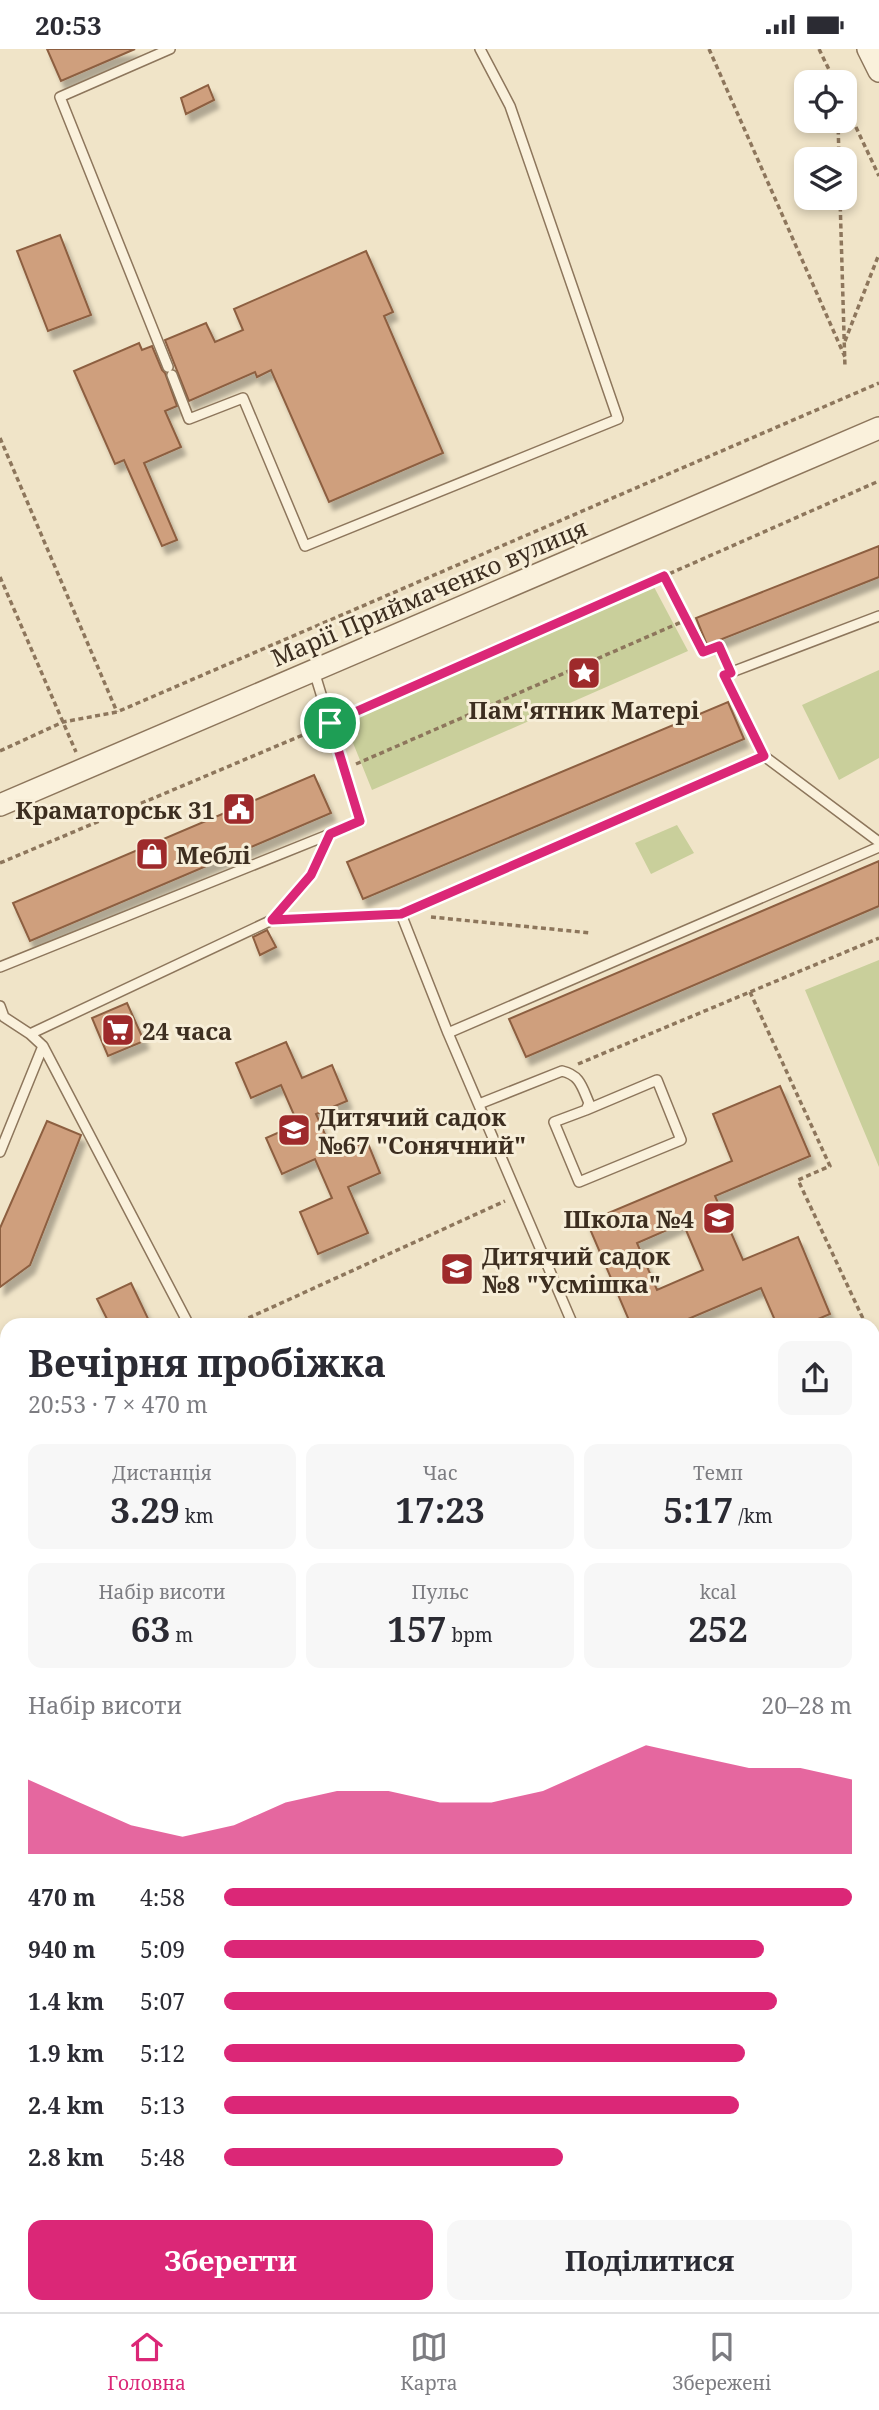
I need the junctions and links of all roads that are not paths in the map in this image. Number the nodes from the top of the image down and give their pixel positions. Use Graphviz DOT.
graph roads {
  1 [pos="170,49"];
  2 [pos="480,49"];
  3 [pos="868,49"];
  4 [pos="879,71"];
  5 [pos="879,428"];
  6 [pos="879,616"];
  7 [pos="314,670"];
  8 [pos="764,756"];
  9 [pos="0,805"];
  10 [pos="330,834"];
  11 [pos="879,845"];
  12 [pos="401,914"];
  13 [pos="272,920"];
  14 [pos="0,967"];
  15 [pos="0,1006"];
  16 [pos="2,1018"];
  17 [pos="449,1033"];
  18 [pos="30,1034"];
  19 [pos="43,1047"];
  20 [pos="479,1104"];
  21 [pos="591,1105"];
  22 [pos="0,1152"];
  23 [pos="185,1318"];
  24 [pos="570,1318"];
  1 -- 2 [label="lane"];
  3 -- 4 [label="street"];
  5 -- 7 [label="street, Марії Приймаченко вулиця"];
  6 -- 8 [label="lane"];
  7 -- 9 [label="street, Марії Приймаченко вулиця"];
  7 -- 10 [label="lane"];
  8 -- 11 [label="lane"];
  8 -- 12 [label="lane"];
  10 -- 13 [label="lane"];
  10 -- 14 [label="lane"];
  11 -- 17 [label="lane"];
  12 -- 13 [label="lane"];
  12 -- 17 [label="lane"];
  13 -- 18 [label="lane"];
  15 -- 16 [label="lane"];
  16 -- 18 [label="lane"];
  17 -- 20 [label="lane"];
  18 -- 19 [label="lane"];
  19 -- 22 [label="lane"];
  19 -- 23 [label="lane"];
  20 -- 21 [label="lane"];
  20 -- 24 [label="lane"];
  21 -- 21 [label="lane"];
}
